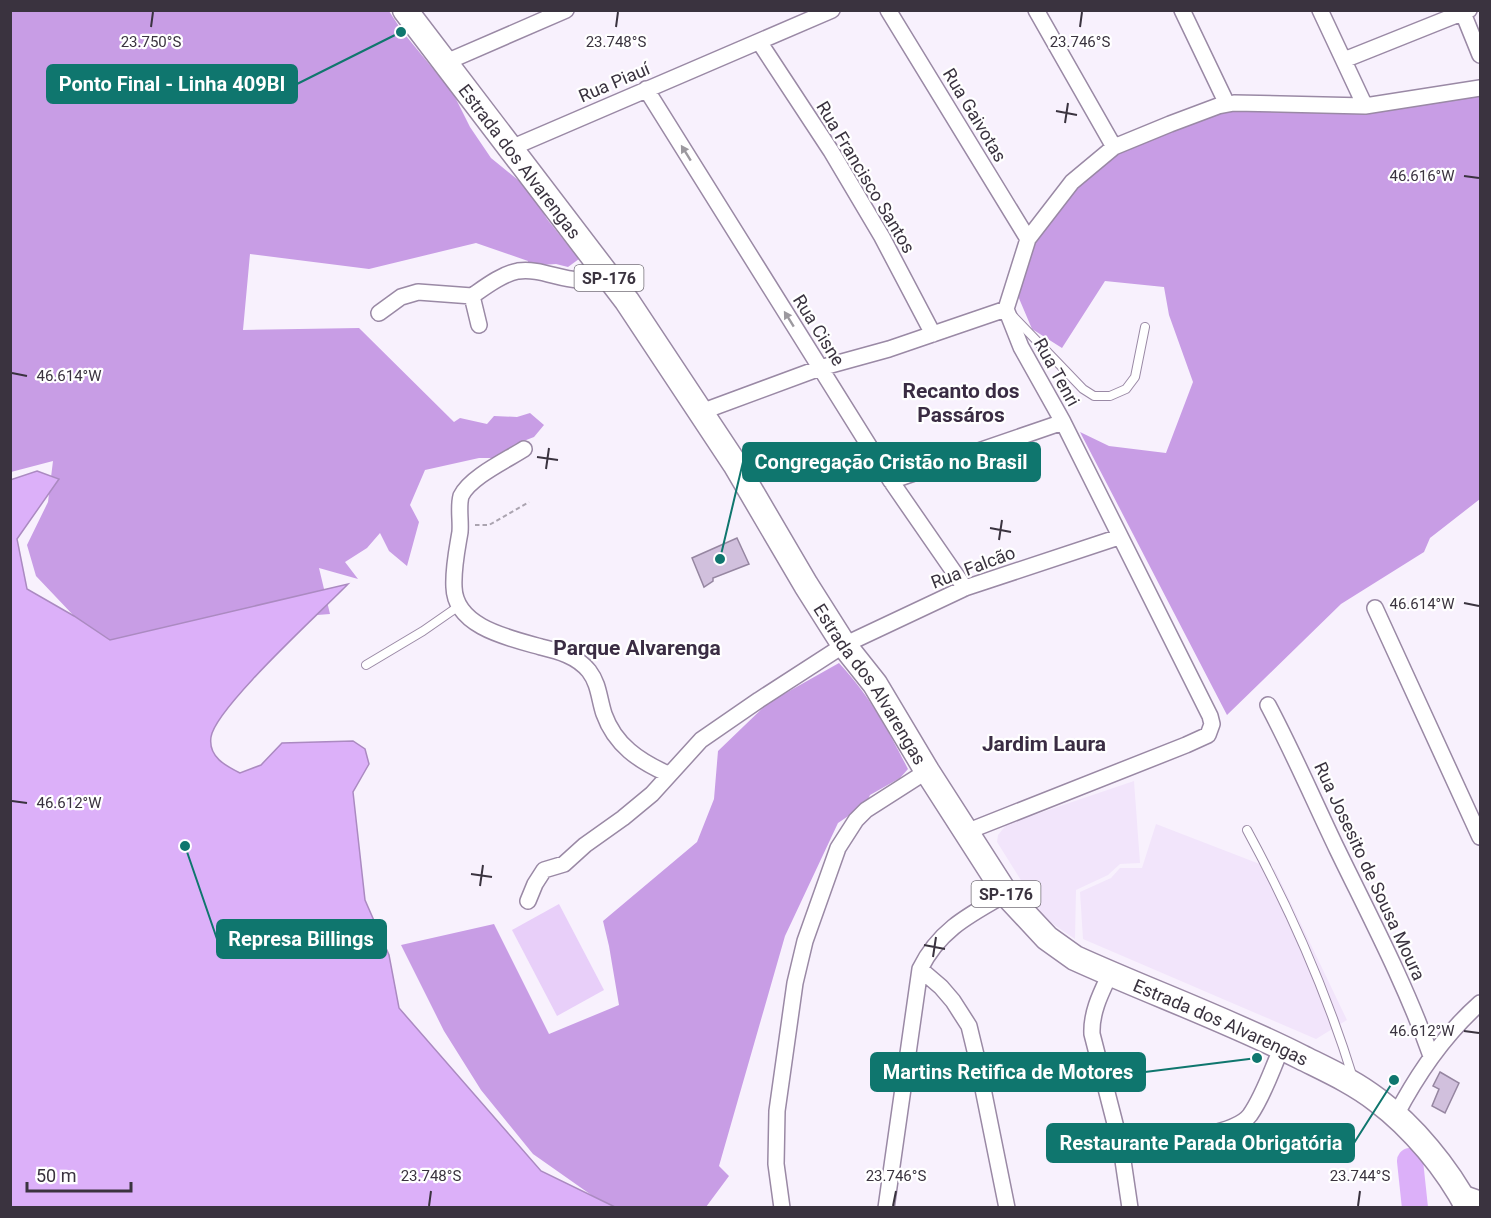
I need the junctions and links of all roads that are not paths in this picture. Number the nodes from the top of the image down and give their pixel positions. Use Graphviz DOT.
graph roads {
  1 [pos="405,10"];
  2 [pos="566,10"];
  3 [pos="832,10"];
  4 [pos="888,10"];
  5 [pos="1036,10"];
  6 [pos="1182,10"];
  7 [pos="1320,10"];
  8 [pos="1466,12"];
  9 [pos="760,43"];
  10 [pos="1480,55"];
  11 [pos="1344,60"];
  12 [pos="444,63"];
  13 [pos="1480,88"];
  14 [pos="646,89"];
  15 [pos="1227,104"];
  16 [pos="1365,106"];
  17 [pos="1114,147"];
  18 [pos="511,148"];
  19 [pos="1028,239"];
  20 [pos="606,274"];
  21 [pos="472,296"];
  22 [pos="1006,309"];
  23 [pos="379,313"];
  24 [pos="479,325"];
  25 [pos="1145,327"];
  26 [pos="933,334"];
  27 [pos="820,368"];
  28 [pos="701,412"];
  29 [pos="1063,423"];
  30 [pos="524,449"];
  31 [pos="891,481"];
  32 [pos="1119,537"];
  33 [pos="965,588"];
  34 [pos="459,606"];
  35 [pos="1375,608"];
  36 [pos="844,645"];
  37 [pos="366,665"];
  38 [pos="1268,705"];
  39 [pos="927,771"];
  40 [pos="668,774"];
  41 [pos="1247,830"];
  42 [pos="966,832"];
  43 [pos="1480,837"];
  44 [pos="1006,894"];
  45 [pos="528,901"];
  46 [pos="920,969"];
  47 [pos="1110,974"];
  48 [pos="1480,1003"];
  49 [pos="1282,1047"];
  50 [pos="1431,1056"];
  51 [pos="1355,1085"];
  52 [pos="1396,1116"];
  53 [pos="1121,1147"];
  54 [pos="1470,1200"];
  55 [pos="782,1208"];
  56 [pos="886,1208"];
  57 [pos="1007,1208"];
  58 [pos="1130,1208"];
  1 -- 12 [label="main road, Estrada dos Alvarengas / SP-176"];
  2 -- 12 [label="street"];
  3 -- 9 [label="street, Rua Piauí"];
  4 -- 19 [label="street, Rua Gaivotas"];
  5 -- 17 [label="street"];
  6 -- 15 [label="street"];
  7 -- 11 [label="street"];
  8 -- 10 [label="street"];
  8 -- 11 [label="street"];
  9 -- 14 [label="street, Rua Piauí"];
  9 -- 26 [label="street, Rua Francisco Santos"];
  11 -- 16 [label="street"];
  12 -- 18 [label="main road, Estrada dos Alvarengas / SP-176"];
  13 -- 16 [label="street"];
  14 -- 18 [label="street, Rua Piauí"];
  27 -- 14 [label="street, Rua Cisne, one-way"];
  15 -- 16 [label="street"];
  15 -- 17 [label="street"];
  17 -- 19 [label="street"];
  18 -- 20 [label="main road, Estrada dos Alvarengas / SP-176"];
  19 -- 22 [label="street"];
  20 -- 21 [label="street"];
  20 -- 28 [label="main road, Estrada dos Alvarengas / SP-176"];
  21 -- 23 [label="street"];
  21 -- 24 [label="street"];
  22 -- 25 [label="lane"];
  22 -- 26 [label="street"];
  22 -- 29 [label="street, Rua Tenri"];
  26 -- 27 [label="street"];
  27 -- 28 [label="street"];
  27 -- 31 [label="street, Rua Cisne"];
  28 -- 36 [label="main road, Estrada dos Alvarengas / SP-176"];
  29 -- 31 [label="street"];
  29 -- 32 [label="street, Rua Tenri"];
  30 -- 34 [label="street"];
  31 -- 33 [label="street, Rua Cisne"];
  32 -- 33 [label="street, Rua Falcão"];
  32 -- 42 [label="street, Rua Tenri"];
  33 -- 36 [label="street, Rua Falcão"];
  34 -- 37 [label="lane"];
  34 -- 40 [label="street"];
  35 -- 43 [label="street"];
  36 -- 39 [label="main road, Estrada dos Alvarengas / SP-176"];
  36 -- 40 [label="street, Rua Falcão"];
  38 -- 50 [label="street, Rua Josesito de Sousa Moura"];
  39 -- 42 [label="main road, Estrada dos Alvarengas / SP-176"];
  39 -- 55 [label="street"];
  40 -- 45 [label="street, Rua Falcão"];
  41 -- 51 [label="lane"];
  42 -- 44 [label="main road, Estrada dos Alvarengas / SP-176"];
  44 -- 46 [label="street"];
  44 -- 47 [label="main road, Estrada dos Alvarengas / SP-176"];
  46 -- 56 [label="street"];
  46 -- 57 [label="street"];
  47 -- 49 [label="main road, Estrada dos Alvarengas / SP-176"];
  47 -- 53 [label="street"];
  48 -- 50 [label="street"];
  49 -- 51 [label="main road, Estrada dos Alvarengas / SP-176"];
  49 -- 53 [label="street"];
  50 -- 52 [label="street"];
  51 -- 52 [label="main road, Estrada dos Alvarengas / SP-176"];
  52 -- 54 [label="main road, Estrada dos Alvarengas / SP-176"];
  53 -- 58 [label="street"];
}
